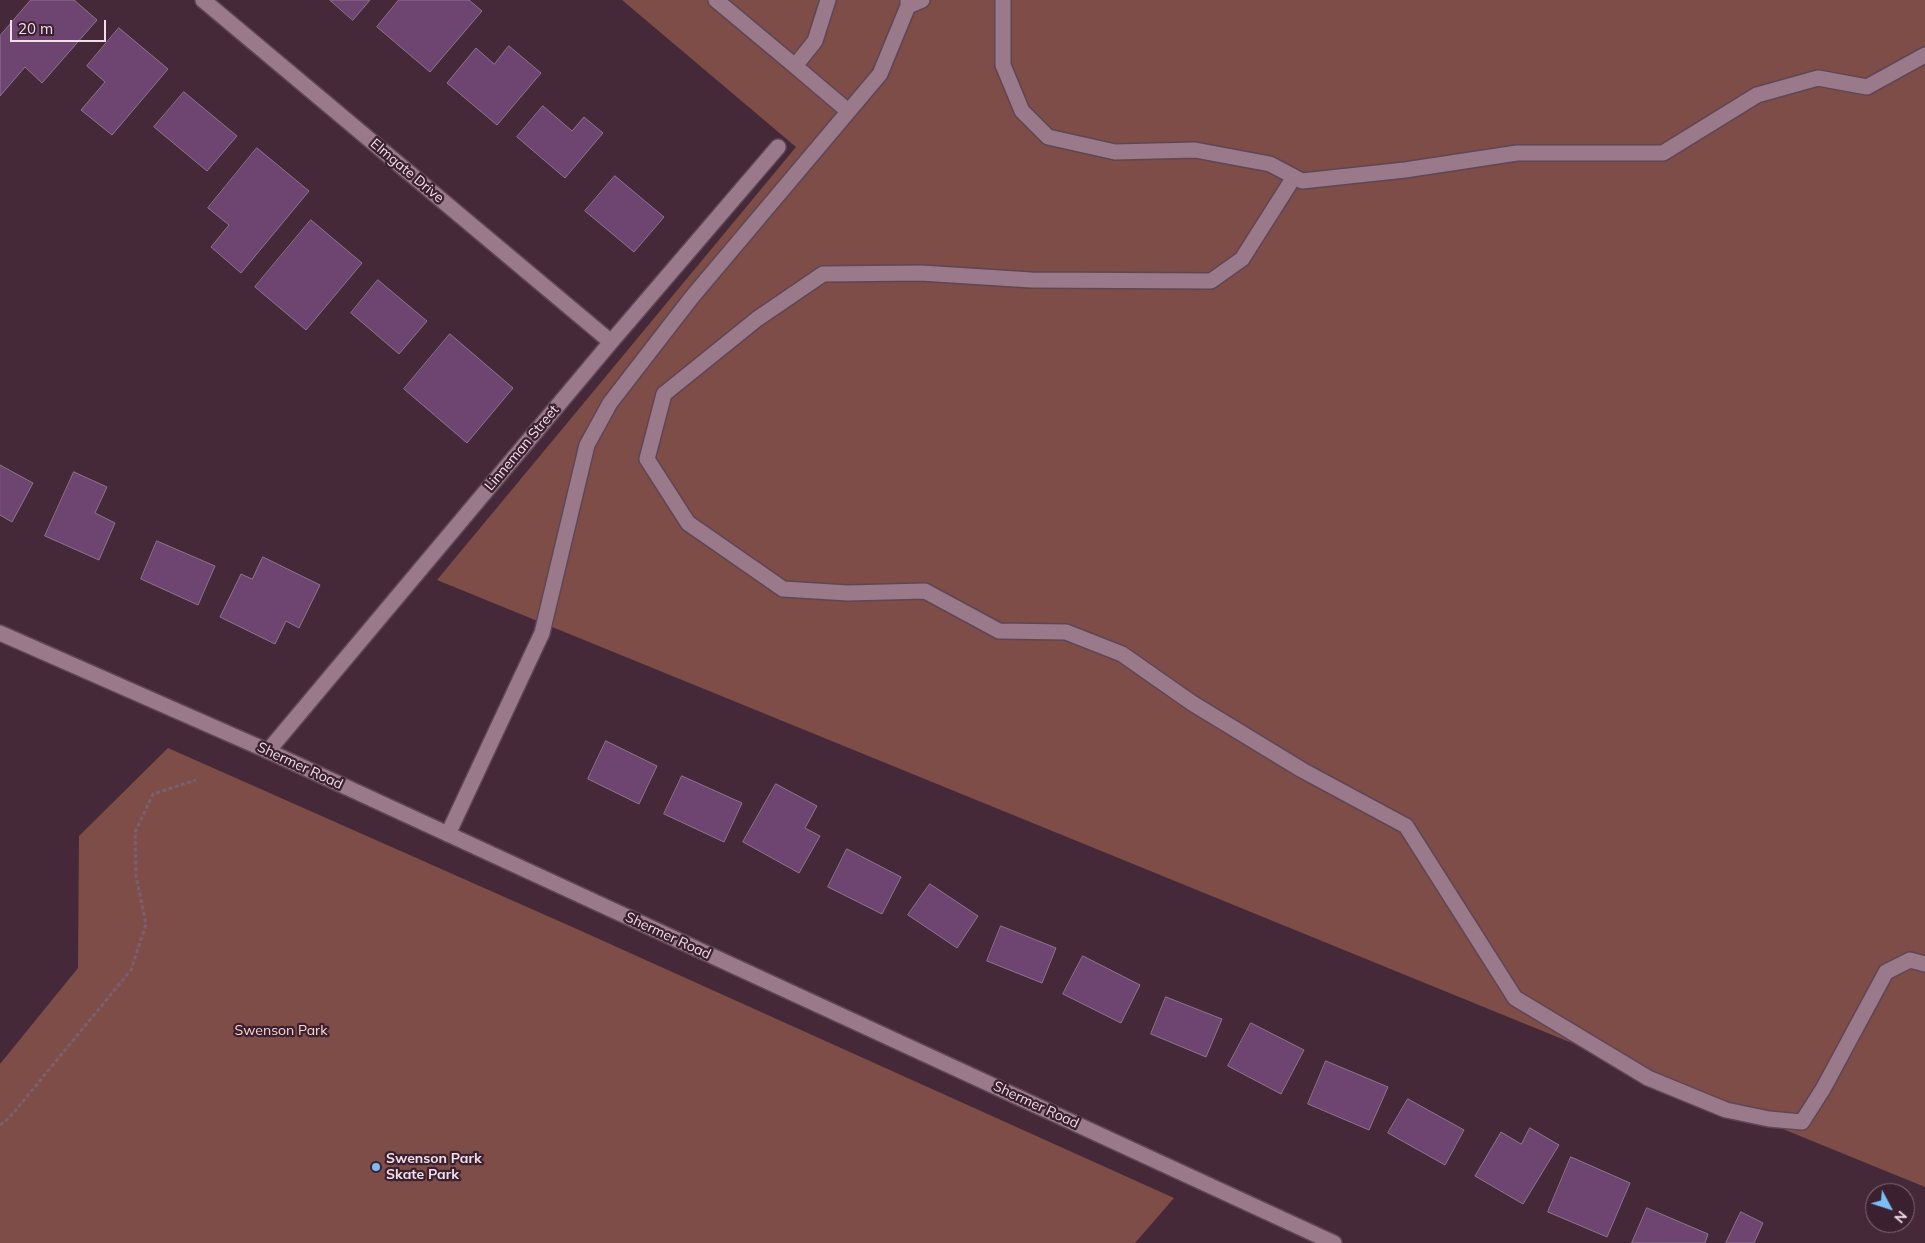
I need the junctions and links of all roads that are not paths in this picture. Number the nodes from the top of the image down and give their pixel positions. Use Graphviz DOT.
graph roads {
  1 [pos="203,0"];
  2 [pos="716,0"];
  3 [pos="828,0"];
  4 [pos="1004,0"];
  5 [pos="913,2"];
  6 [pos="1925,55"];
  7 [pos="795,66"];
  8 [pos="848,111"];
  9 [pos="778,147"];
  10 [pos="1294,177"];
  11 [pos="611,342"];
  12 [pos="0,633"];
  13 [pos="268,751"];
  14 [pos="448,834"];
  15 [pos="1925,964"];
  16 [pos="1334,1243"];
  1 -- 11 [label="main road, Elmgate Drive"];
  2 -- 7 [label="main road"];
  3 -- 7 [label="main road"];
  4 -- 10 [label="main road"];
  5 -- 8 [label="main road"];
  6 -- 10 [label="main road"];
  7 -- 8 [label="main road"];
  8 -- 14 [label="main road"];
  9 -- 11 [label="main road, Linneman Street"];
  10 -- 15 [label="main road"];
  11 -- 13 [label="main road, Linneman Street"];
  12 -- 13 [label="main road, Shermer Road"];
  13 -- 14 [label="main road, Shermer Road"];
  14 -- 16 [label="main road, Shermer Road"];
}
